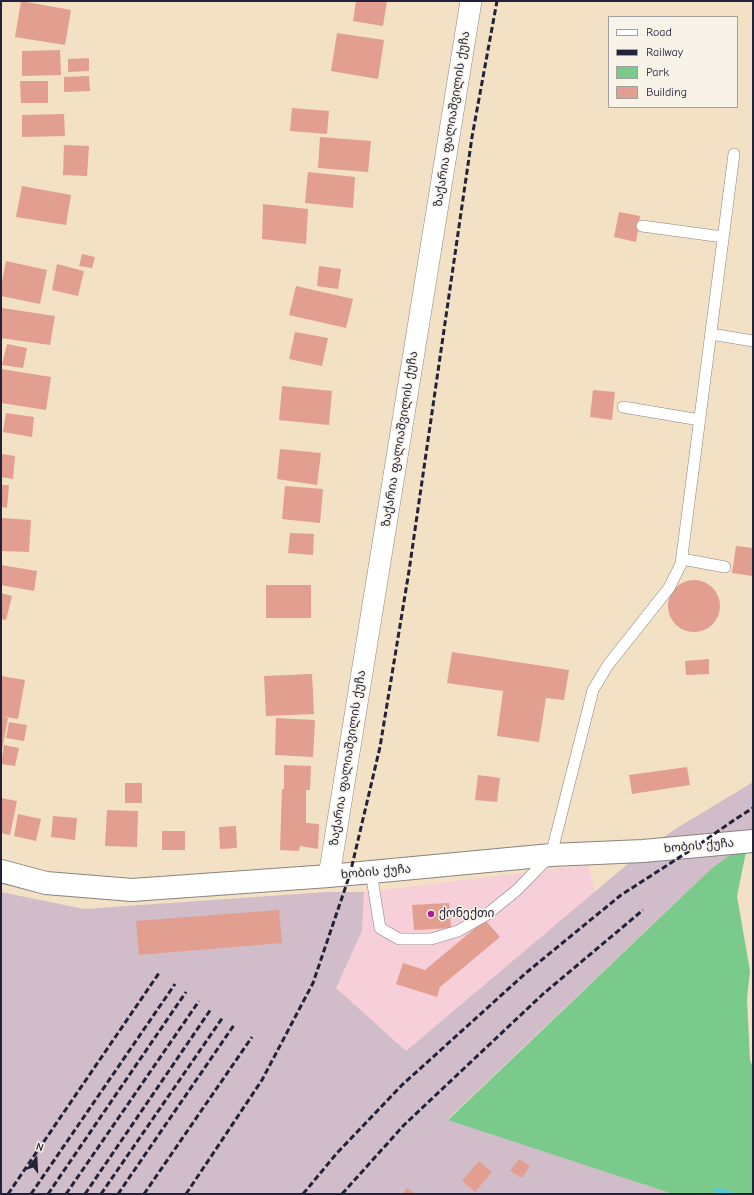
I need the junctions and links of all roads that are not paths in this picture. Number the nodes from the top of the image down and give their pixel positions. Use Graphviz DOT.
graph roads {
  1 [pos="472,1"];
  2 [pos="734,154"];
  3 [pos="642,226"];
  4 [pos="723,237"];
  5 [pos="711,334"];
  6 [pos="753,340"];
  7 [pos="623,407"];
  8 [pos="700,420"];
  9 [pos="682,559"];
  10 [pos="725,567"];
  11 [pos="753,841"];
  12 [pos="551,855"];
  13 [pos="1,871"];
  14 [pos="371,872"];
  15 [pos="329,876"];
  1 -- 15 [label="street, ზაქარია ფალიაშვილის ქუჩა"];
  2 -- 4 [label="lane"];
  3 -- 4 [label="lane"];
  4 -- 5 [label="lane"];
  5 -- 6 [label="lane"];
  5 -- 8 [label="lane"];
  7 -- 8 [label="lane"];
  8 -- 9 [label="lane"];
  9 -- 10 [label="lane"];
  9 -- 12 [label="lane"];
  11 -- 12 [label="main road, ხობის ქუჩა"];
  12 -- 14 [label="main road, ხობის ქუჩა"];
  12 -- 14 [label="lane"];
  13 -- 15 [label="main road, ხობის ქუჩა"];
  14 -- 15 [label="main road, ხობის ქუჩა"];
}
